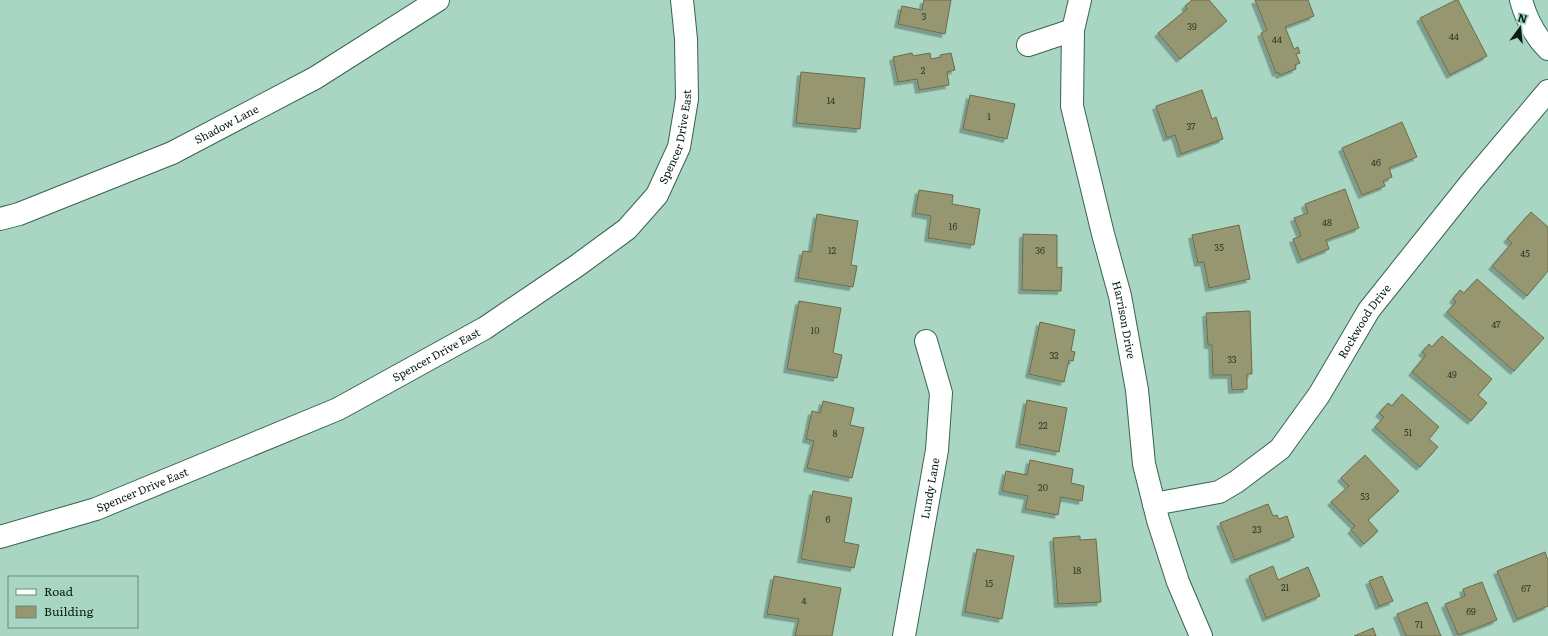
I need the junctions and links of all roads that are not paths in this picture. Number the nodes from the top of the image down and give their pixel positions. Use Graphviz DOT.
graph roads {
  1 [pos="438,0"];
  2 [pos="682,0"];
  3 [pos="1080,0"];
  4 [pos="1521,0"];
  5 [pos="1073,30"];
  6 [pos="1028,45"];
  7 [pos="1548,49"];
  8 [pos="1548,91"];
  9 [pos="0,219"];
  10 [pos="926,341"];
  11 [pos="1154,504"];
  12 [pos="0,537"];
  13 [pos="904,636"];
  14 [pos="1201,636"];
  1 -- 9 [label="street, Shadow Lane"];
  2 -- 12 [label="street, Spencer Drive East"];
  3 -- 5 [label="street, Harrison Drive"];
  4 -- 7 [label="street"];
  5 -- 6 [label="street"];
  5 -- 11 [label="street, Harrison Drive"];
  8 -- 11 [label="street, Rockwood Drive"];
  10 -- 13 [label="street, Lundy Lane"];
  11 -- 14 [label="street, Harrison Drive"];
}
